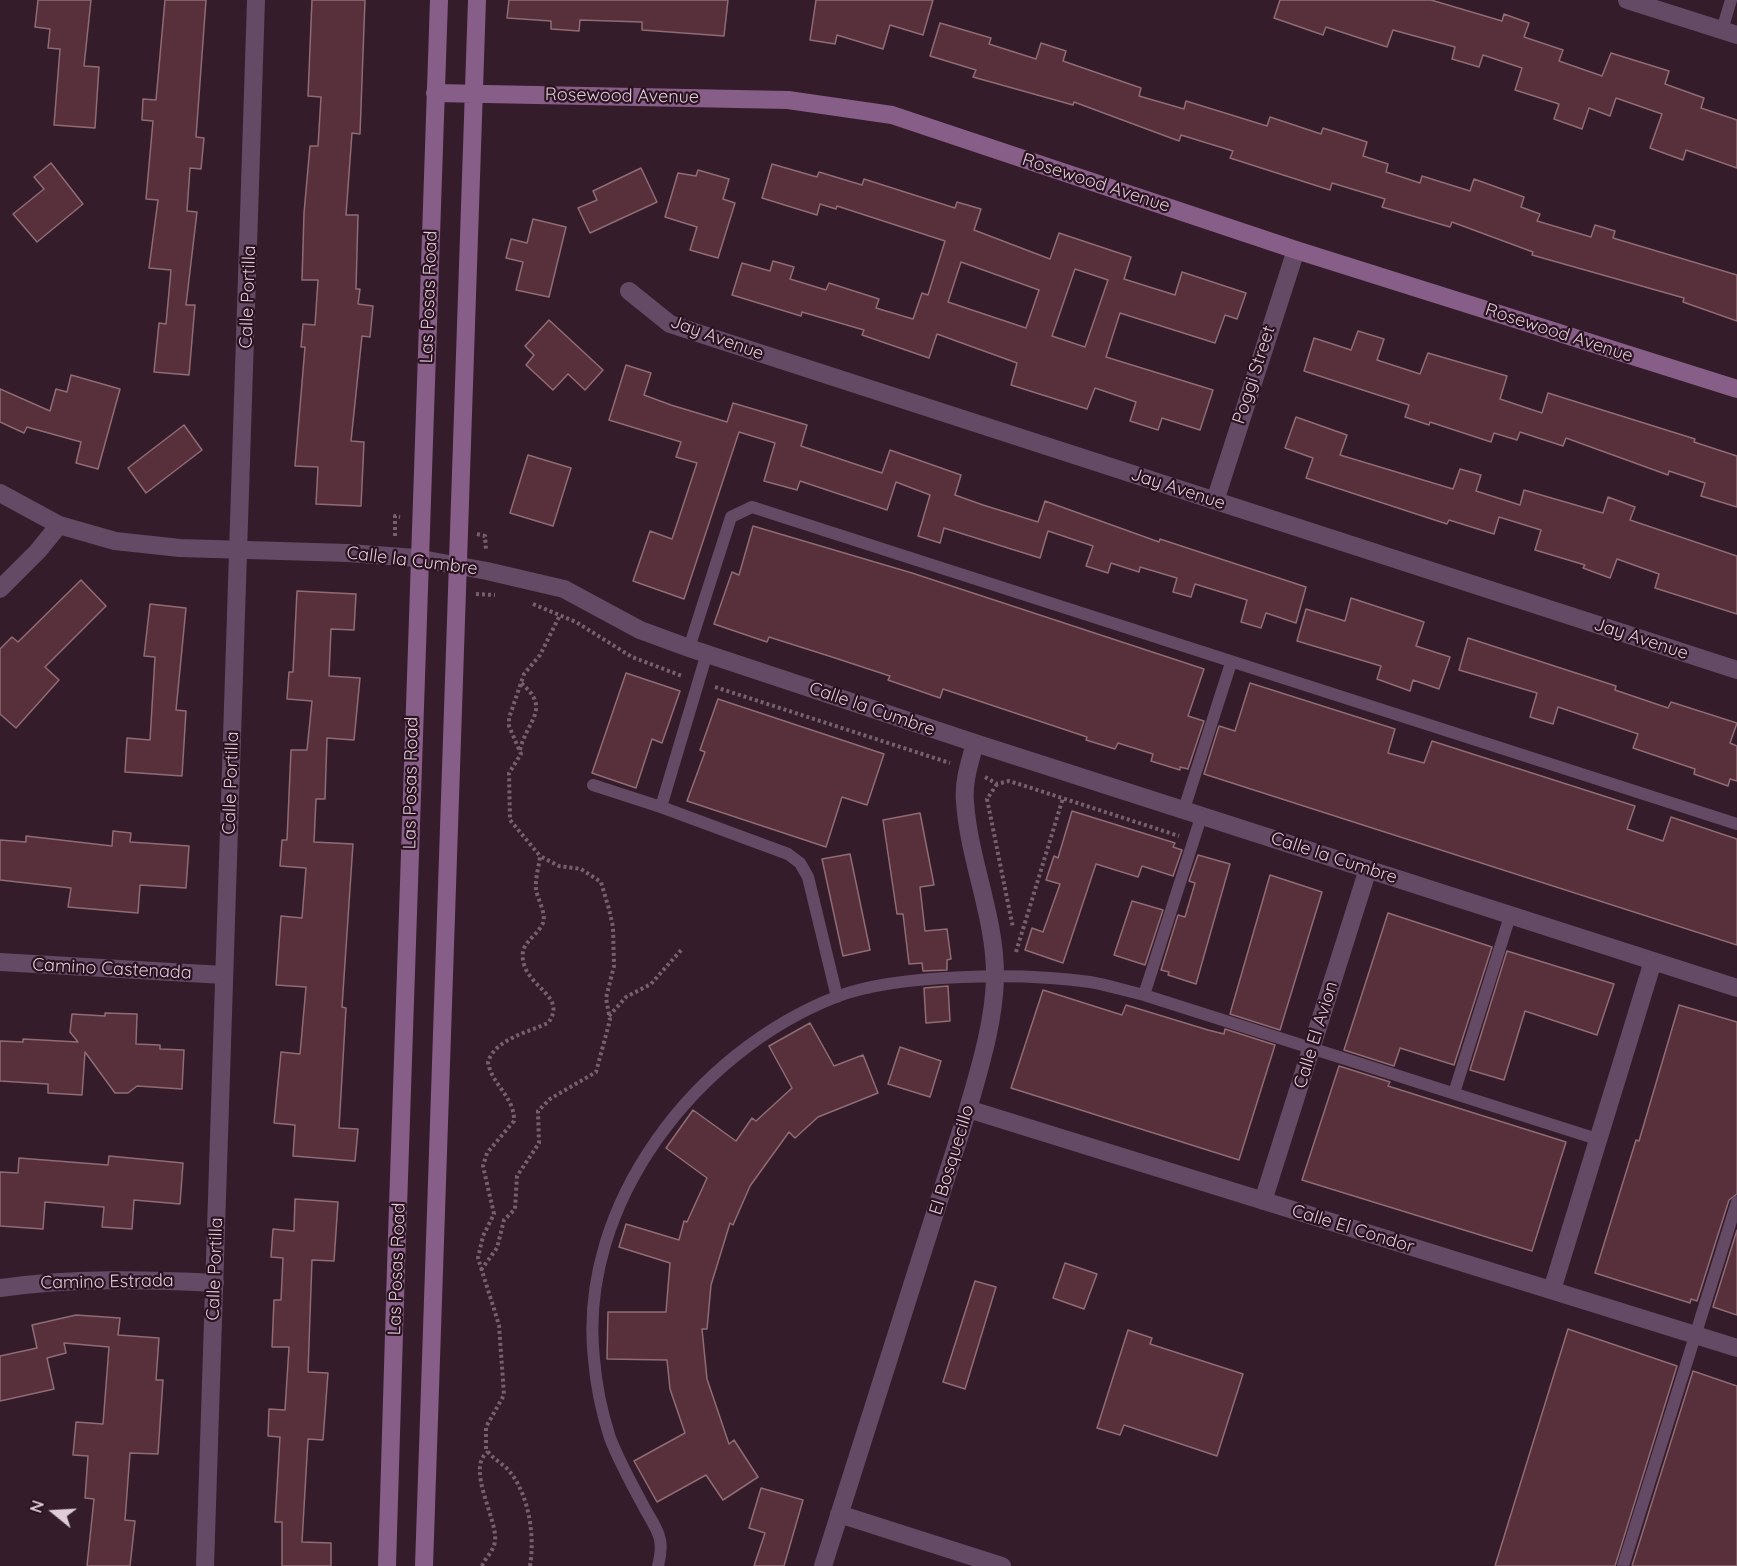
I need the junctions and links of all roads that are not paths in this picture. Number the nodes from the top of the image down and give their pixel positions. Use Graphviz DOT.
graph roads {
  1 [pos="256,0"];
  2 [pos="439,0"];
  3 [pos="477,0"];
  4 [pos="1627,0"];
  5 [pos="1731,0"];
  6 [pos="1729,33"];
  7 [pos="435,93"];
  8 [pos="475,93"];
  9 [pos="1296,250"];
  10 [pos="629,291"];
  11 [pos="1737,389"];
  12 [pos="0,493"];
  13 [pos="1215,501"];
  14 [pos="59,525"];
  15 [pos="240,548"];
  16 [pos="416,558"];
  17 [pos="458,565"];
  18 [pos="0,589"];
  19 [pos="689,648"];
  20 [pos="707,653"];
  21 [pos="1231,663"];
  22 [pos="1737,670"];
  23 [pos="975,743"];
  24 [pos="593,785"];
  25 [pos="661,807"];
  26 [pos="1184,809"];
  27 [pos="1202,814"];
  28 [pos="1737,824"];
  29 [pos="1368,869"];
  30 [pos="1510,916"];
  31 [pos="1653,961"];
  32 [pos="0,962"];
  33 [pos="223,975"];
  34 [pos="995,978"];
  35 [pos="1737,988"];
  36 [pos="1144,995"];
  37 [pos="837,997"];
  38 [pos="1312,1050"];
  39 [pos="1454,1093"];
  40 [pos="968,1109"];
  41 [pos="1597,1139"];
  42 [pos="1263,1201"];
  43 [pos="1737,1202"];
  44 [pos="215,1283"];
  45 [pos="0,1288"];
  46 [pos="1552,1290"];
  47 [pos="1696,1334"];
  48 [pos="1737,1348"];
  49 [pos="839,1514"];
  50 [pos="205,1566"];
  51 [pos="387,1566"];
  52 [pos="424,1566"];
  53 [pos="658,1566"];
  54 [pos="823,1566"];
  55 [pos="1002,1566"];
  56 [pos="1623,1566"];
  1 -- 15 [label="street, Calle Portilla"];
  2 -- 7 [label="main road, Las Posas Road"];
  3 -- 8 [label="main road, Las Posas Road"];
  4 -- 6 [label="street"];
  5 -- 6 [label="lane"];
  7 -- 8 [label="main road, Rosewood Avenue"];
  7 -- 16 [label="main road, Las Posas Road"];
  8 -- 9 [label="main road, Rosewood Avenue"];
  8 -- 17 [label="main road, Las Posas Road"];
  9 -- 11 [label="main road, Rosewood Avenue"];
  9 -- 13 [label="street, Poggi Street"];
  10 -- 13 [label="street, Jay Avenue"];
  12 -- 14 [label="street, Calle la Cumbre"];
  13 -- 22 [label="street, Jay Avenue"];
  14 -- 15 [label="street, Calle la Cumbre"];
  14 -- 18 [label="street"];
  15 -- 16 [label="street, Calle la Cumbre"];
  15 -- 33 [label="street, Calle Portilla"];
  16 -- 17 [label="street, Calle la Cumbre"];
  16 -- 51 [label="main road, Las Posas Road"];
  17 -- 19 [label="street, Calle la Cumbre"];
  17 -- 52 [label="main road, Las Posas Road"];
  19 -- 20 [label="street, Calle la Cumbre"];
  19 -- 21 [label="lane"];
  20 -- 23 [label="street, Calle la Cumbre"];
  20 -- 25 [label="lane"];
  21 -- 26 [label="lane"];
  21 -- 28 [label="lane"];
  23 -- 26 [label="street, Calle la Cumbre"];
  23 -- 34 [label="street, El Bosquecillo"];
  24 -- 25 [label="lane"];
  25 -- 37 [label="lane"];
  26 -- 27 [label="street, Calle la Cumbre"];
  27 -- 29 [label="street, Calle la Cumbre"];
  27 -- 36 [label="lane"];
  29 -- 30 [label="street, Calle la Cumbre"];
  29 -- 38 [label="street, Calle El Avion"];
  30 -- 31 [label="street, Calle la Cumbre"];
  30 -- 39 [label="lane"];
  31 -- 35 [label="street, Calle la Cumbre"];
  31 -- 41 [label="street"];
  32 -- 33 [label="street, Camino Castenada"];
  33 -- 44 [label="street, Calle Portilla"];
  34 -- 36 [label="lane"];
  34 -- 37 [label="lane"];
  34 -- 40 [label="street, El Bosquecillo"];
  36 -- 38 [label="lane"];
  37 -- 53 [label="lane"];
  38 -- 39 [label="lane"];
  38 -- 42 [label="street, Calle El Avion"];
  39 -- 41 [label="lane"];
  40 -- 42 [label="street, Calle El Condor"];
  40 -- 49 [label="street, El Bosquecillo"];
  41 -- 46 [label="street"];
  42 -- 46 [label="street, Calle El Condor"];
  43 -- 47 [label="lane"];
  44 -- 45 [label="street, Camino Estrada"];
  44 -- 50 [label="street, Calle Portilla"];
  46 -- 47 [label="street, Calle El Condor"];
  47 -- 48 [label="street, Calle El Condor"];
  47 -- 56 [label="lane"];
  49 -- 54 [label="street, El Bosquecillo"];
  49 -- 55 [label="street"];
}
